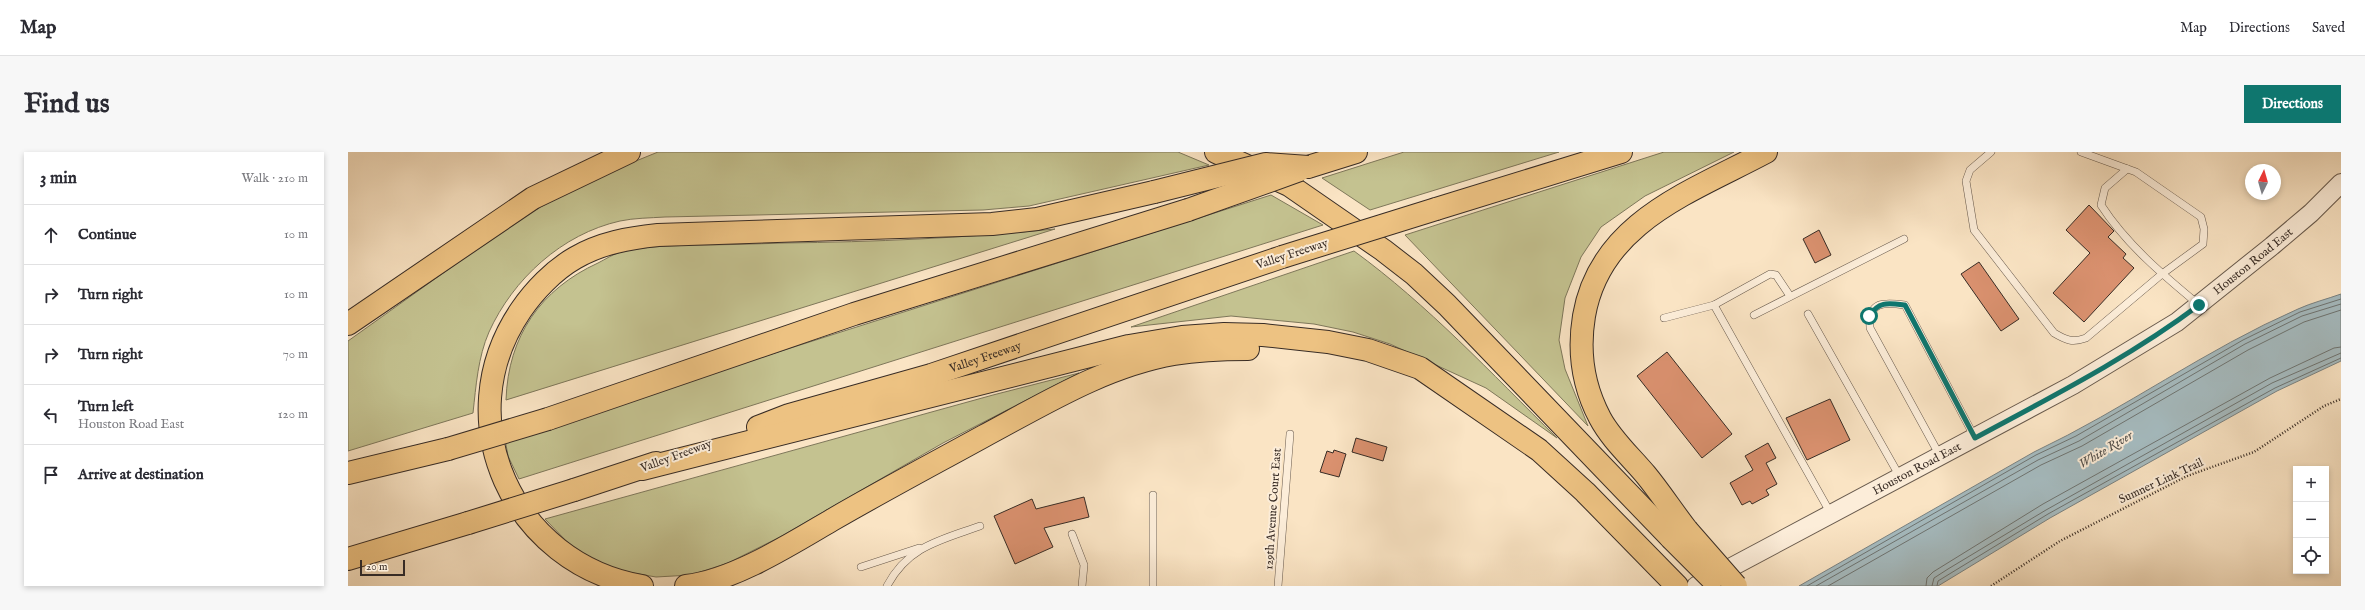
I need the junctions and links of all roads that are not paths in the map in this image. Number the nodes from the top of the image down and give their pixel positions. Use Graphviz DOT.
graph roads {
  1 [pos="628,152"];
  2 [pos="1216,152"];
  3 [pos="1356,152"];
  4 [pos="1621,152"];
  5 [pos="1766,152"];
  6 [pos="1991,152"];
  7 [pos="2081,152"];
  8 [pos="1308,167"];
  9 [pos="2127,169"];
  10 [pos="2341,183"];
  11 [pos="1904,239"];
  12 [pos="2162,274"];
  13 [pos="1790,296"];
  14 [pos="1714,305"];
  15 [pos="2199,305"];
  16 [pos="1808,314"];
  17 [pos="1754,316"];
  18 [pos="1664,318"];
  19 [pos="348,324"];
  20 [pos="1480,408"];
  21 [pos="1290,434"];
  22 [pos="1975,438"];
  23 [pos="1940,456"];
  24 [pos="642,468"];
  25 [pos="348,473"];
  26 [pos="1900,478"];
  27 [pos="1153,495"];
  28 [pos="1831,515"];
  29 [pos="980,526"];
  30 [pos="1072,534"];
  31 [pos="1679,534"];
  32 [pos="921,548"];
  33 [pos="348,559"];
  34 [pos="861,567"];
  35 [pos="642,586"];
  36 [pos="686,586"];
  37 [pos="887,586"];
  38 [pos="1082,586"];
  39 [pos="1153,586"];
  40 [pos="1278,586"];
  41 [pos="1677,586"];
  42 [pos="1696,586"];
  43 [pos="1719,586"];
  44 [pos="1736,586"];
  1 -- 19 [label="highway"];
  2 -- 31 [label="highway"];
  3 -- 8 [label="highway"];
  4 -- 24 [label="highway, Valley Freeway, bridge"];
  5 -- 31 [label="highway"];
  6 -- 12 [label="lane"];
  7 -- 9 [label="lane"];
  8 -- 25 [label="highway, bridge"];
  8 -- 35 [label="highway, bridge"];
  9 -- 12 [label="lane"];
  9 -- 12 [label="lane"];
  10 -- 15 [label="street, Houston Road East"];
  11 -- 13 [label="lane"];
  12 -- 15 [label="lane"];
  13 -- 14 [label="lane"];
  13 -- 17 [label="lane"];
  14 -- 18 [label="lane"];
  14 -- 28 [label="lane"];
  15 -- 22 [label="street, Houston Road East"];
  16 -- 26 [label="lane"];
  20 -- 24 [label="highway"];
  20 -- 36 [label="highway"];
  20 -- 41 [label="highway"];
  21 -- 40 [label="lane, 129th Avenue Court East"];
  22 -- 23 [label="street, Houston Road East"];
  22 -- 23 [label="lane"];
  23 -- 26 [label="street, Houston Road East"];
  24 -- 33 [label="highway, Valley Freeway, bridge"];
  26 -- 28 [label="street, Houston Road East"];
  27 -- 39 [label="lane"];
  28 -- 42 [label="street, Houston Road East"];
  29 -- 32 [label="lane"];
  30 -- 38 [label="lane"];
  31 -- 43 [label="highway, bridge"];
  31 -- 44 [label="highway, bridge"];
  32 -- 34 [label="lane"];
  32 -- 37 [label="lane"];
}
